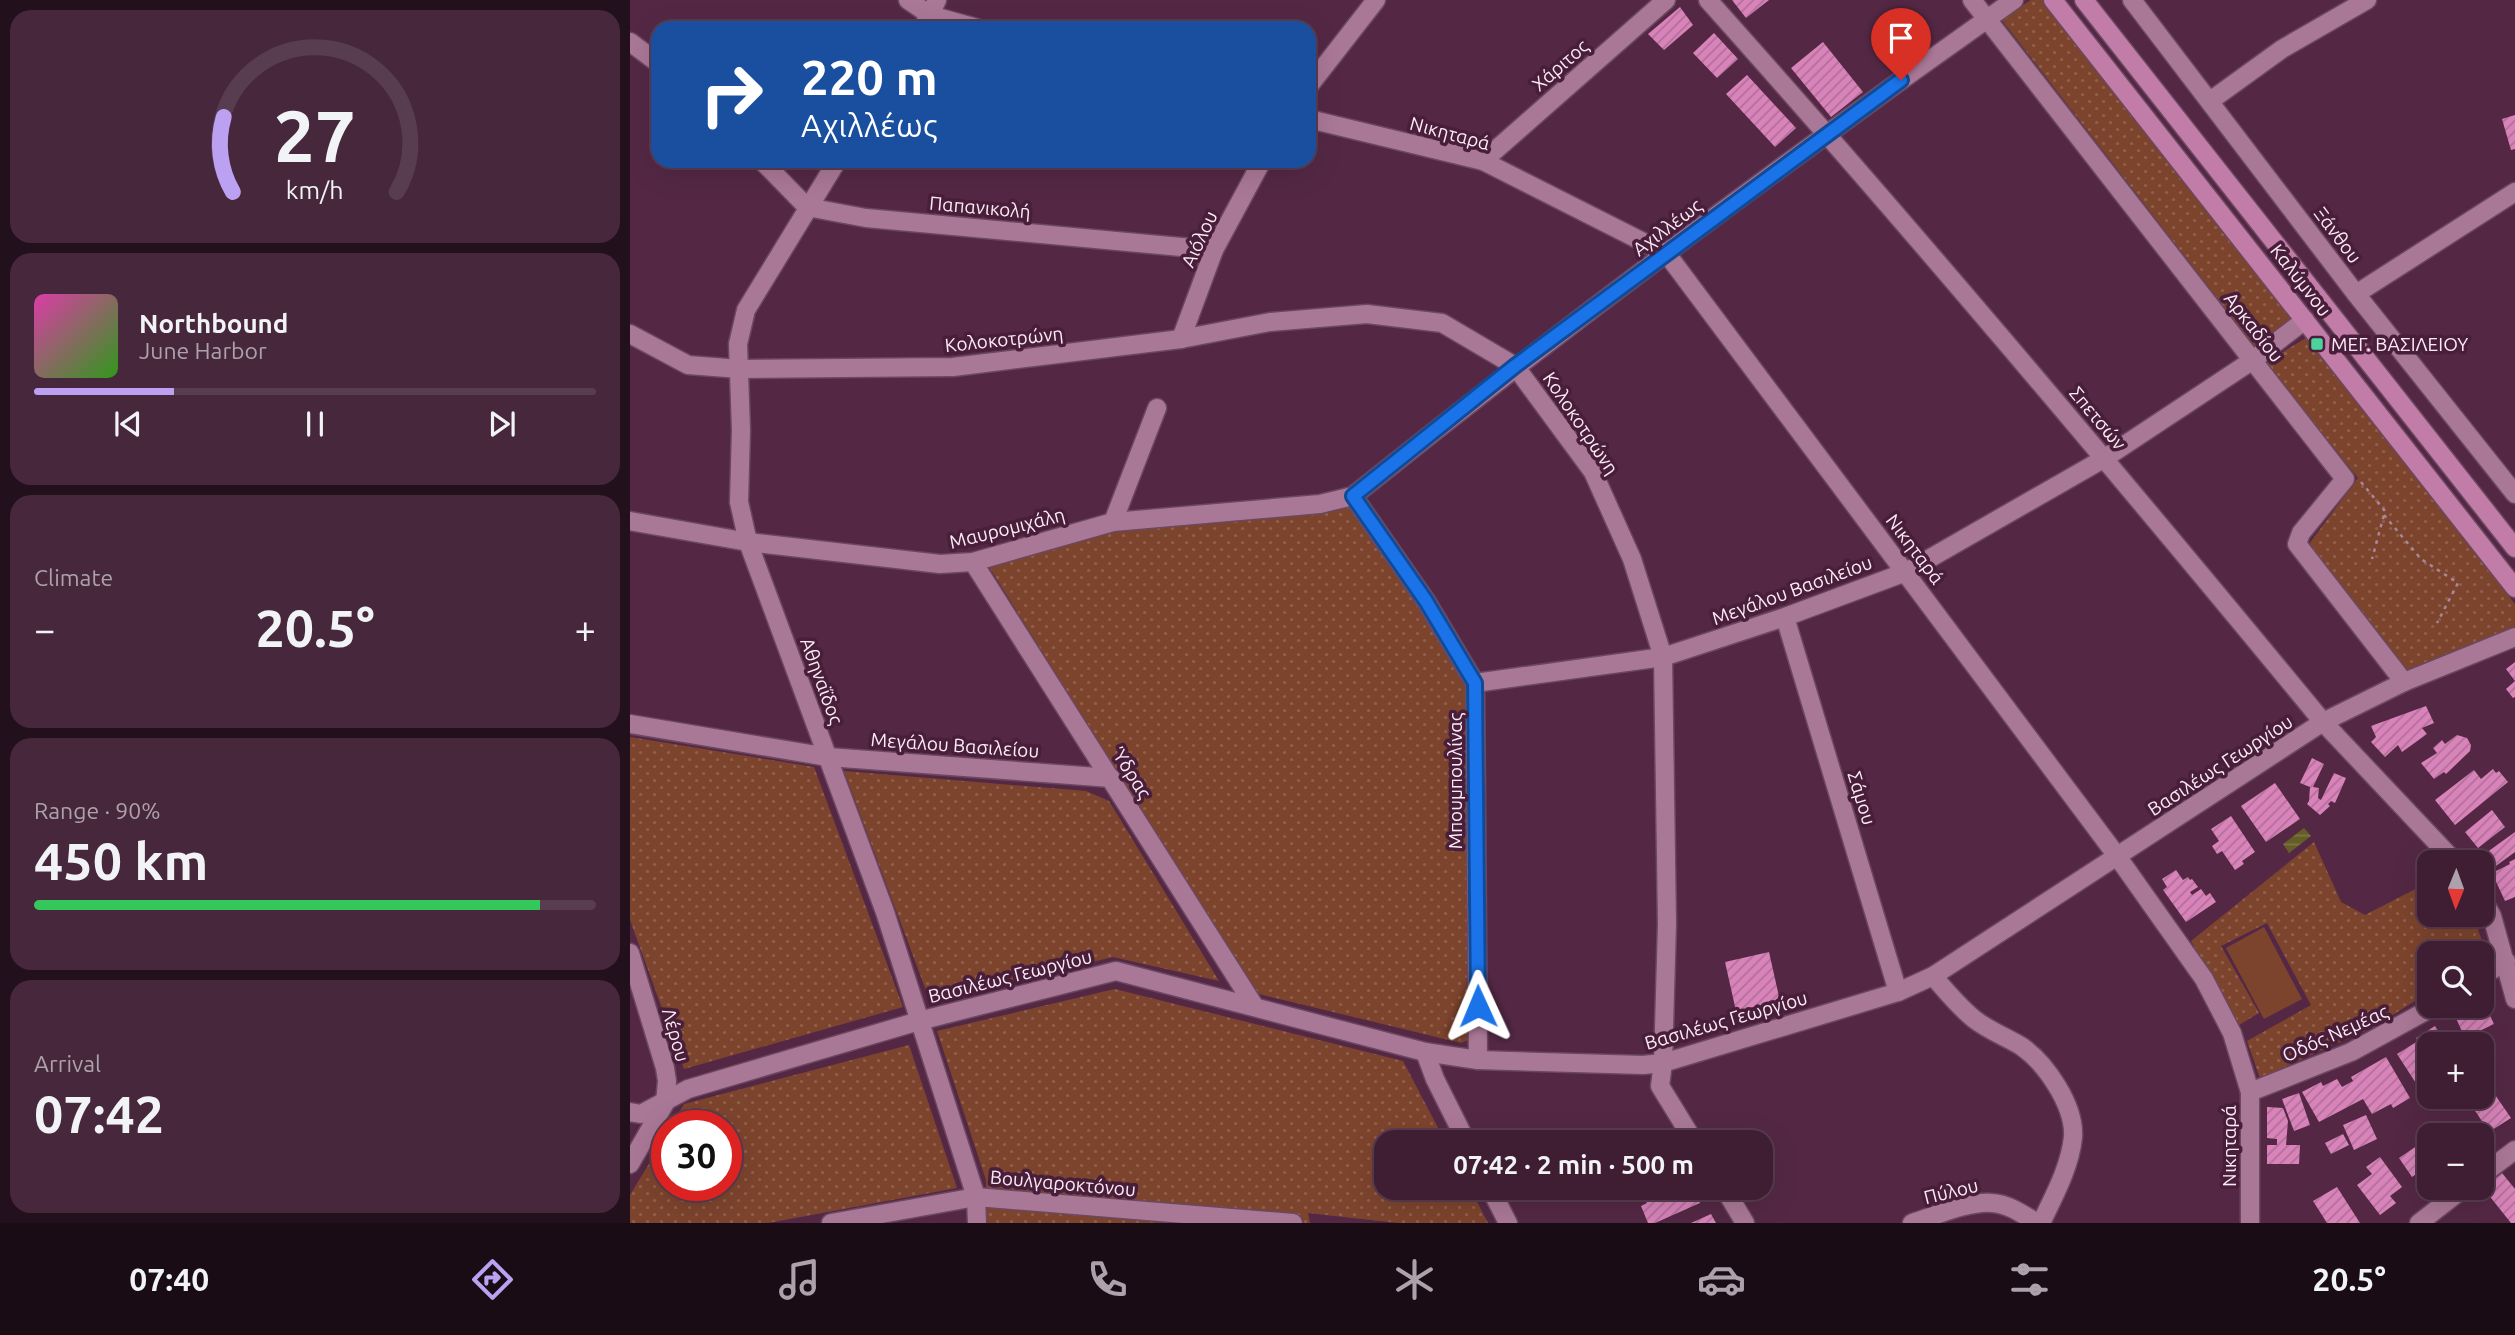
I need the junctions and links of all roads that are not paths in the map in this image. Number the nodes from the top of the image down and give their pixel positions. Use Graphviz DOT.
graph roads {
  1 [pos="908,0"];
  2 [pos="1376,0"];
  3 [pos="1666,0"];
  4 [pos="1708,0"];
  5 [pos="1972,0"];
  6 [pos="2014,0"];
  7 [pos="2053,0"];
  8 [pos="2084,0"];
  9 [pos="2132,0"];
  10 [pos="2367,0"];
  11 [pos="930,14"];
  12 [pos="1986,19"];
  13 [pos="954,21"];
  14 [pos="633,50"];
  15 [pos="651,59"];
  16 [pos="1316,77"];
  17 [pos="2210,101"];
  18 [pos="1316,121"];
  19 [pos="1827,133"];
  20 [pos="1483,161"];
  21 [pos="769,168"];
  22 [pos="832,168"];
  23 [pos="1258,168"];
  24 [pos="2515,192"];
  25 [pos="807,207"];
  26 [pos="1214,250"];
  27 [pos="1667,254"];
  28 [pos="2356,294"];
  29 [pos="2305,320"];
  30 [pos="630,334"];
  31 [pos="1181,338"];
  32 [pos="2253,360"];
  33 [pos="1515,366"];
  34 [pos="740,369"];
  35 [pos="1157,408"];
  36 [pos="2105,458"];
  37 [pos="2515,494"];
  38 [pos="1353,496"];
  39 [pos="630,521"];
  40 [pos="1113,522"];
  41 [pos="748,542"];
  42 [pos="2515,548"];
  43 [pos="972,562"];
  44 [pos="1906,572"];
  45 [pos="2515,588"];
  46 [pos="1785,617"];
  47 [pos="2515,637"];
  48 [pos="1663,657"];
  49 [pos="2404,682"];
  50 [pos="1475,683"];
  51 [pos="2323,722"];
  52 [pos="630,724"];
  53 [pos="828,757"];
  54 [pos="1111,778"];
  55 [pos="2444,850"];
  56 [pos="2117,856"];
  57 [pos="2494,923"];
  58 [pos="630,953"];
  59 [pos="2505,961"];
  60 [pos="2494,968"];
  61 [pos="1933,975"];
  62 [pos="1898,992"];
  63 [pos="2515,999"];
  64 [pos="1255,1007"];
  65 [pos="2417,1016"];
  66 [pos="919,1021"];
  67 [pos="1425,1052"];
  68 [pos="1478,1060"];
  69 [pos="1662,1063"];
  70 [pos="2250,1092"];
  71 [pos="665,1103"];
  72 [pos="630,1112"];
  73 [pos="1460,1130"];
  74 [pos="1687,1130"];
  75 [pos="2515,1150"];
  76 [pos="630,1164"];
  77 [pos="2494,1166"];
  78 [pos="976,1197"];
  79 [pos="1496,1200"];
  80 [pos="1731,1200"];
  81 [pos="2449,1200"];
  82 [pos="831,1223"];
  83 [pos="977,1223"];
  84 [pos="1293,1223"];
  85 [pos="1508,1223"];
  86 [pos="1745,1223"];
  87 [pos="1912,1223"];
  88 [pos="2039,1223"];
  89 [pos="2250,1223"];
  90 [pos="2419,1223"];
  1 -- 11 [label="street"];
  2 -- 16 [label="street"];
  3 -- 20 [label="street, Χάριτος"];
  4 -- 19 [label="street, Σπετσών"];
  5 -- 12 [label="street, Αρκαδίου"];
  6 -- 12 [label="street, Αχιλλέως"];
  7 -- 29 [label="main road, Καλύμνου"];
  8 -- 42 [label="main road, Καλύμνου"];
  9 -- 17 [label="street, Ξάνθου"];
  10 -- 17 [label="street"];
  11 -- 13 [label="street"];
  12 -- 19 [label="street, Αχιλλέως"];
  12 -- 32 [label="street, Αρκαδίου"];
  14 -- 15 [label="street"];
  17 -- 28 [label="street, Ξάνθου"];
  18 -- 20 [label="street, Νικηταρά"];
  19 -- 27 [label="street, Αχιλλέως"];
  19 -- 36 [label="street, Σπετσών"];
  20 -- 27 [label="street, Νικηταρά"];
  21 -- 25 [label="street"];
  22 -- 25 [label="street, Αθηναΐδος"];
  23 -- 26 [label="street, Αιόλου"];
  24 -- 28 [label="street"];
  25 -- 26 [label="street, Παπανικολή"];
  25 -- 34 [label="street, Αθηναΐδος"];
  26 -- 31 [label="street, Αιόλου"];
  27 -- 33 [label="street, Αχιλλέως"];
  27 -- 44 [label="street, Νικηταρά"];
  28 -- 37 [label="street, Ξάνθου"];
  29 -- 32 [label="street, Μεγάλου Βασιλείου"];
  29 -- 45 [label="main road, Καλύμνου"];
  30 -- 34 [label="street, Κολοκοτρώνη"];
  31 -- 33 [label="street, Κολοκοτρώνη"];
  31 -- 34 [label="street, Κολοκοτρώνη"];
  32 -- 36 [label="street, Μεγάλου Βασιλείου"];
  32 -- 49 [label="street, Αρκαδίου"];
  33 -- 38 [label="street, Αχιλλέως"];
  33 -- 48 [label="street, Κολοκοτρώνη"];
  34 -- 41 [label="street, Αθηναΐδος"];
  35 -- 40 [label="street"];
  36 -- 44 [label="street, Μεγάλου Βασιλείου"];
  36 -- 51 [label="street, Σπετσών"];
  38 -- 40 [label="street, Μαυρομιχάλη"];
  38 -- 50 [label="street"];
  39 -- 41 [label="street, Μαυρομιχάλη"];
  40 -- 43 [label="street, Μαυρομιχάλη"];
  41 -- 43 [label="street, Μαυρομιχάλη"];
  41 -- 53 [label="street, Αθηναΐδος"];
  43 -- 54 [label="street, Ύδρας"];
  44 -- 46 [label="street, Μεγάλου Βασιλείου"];
  44 -- 56 [label="street, Νικηταρά"];
  46 -- 48 [label="street, Μεγάλου Βασιλείου"];
  46 -- 62 [label="street, Σάμου"];
  47 -- 49 [label="street, Βασιλέως Γεωργίου"];
  48 -- 50 [label="street, Μεγάλου Βασιλείου"];
  48 -- 69 [label="street, Κολοκοτρώνη"];
  49 -- 51 [label="street, Βασιλέως Γεωργίου"];
  50 -- 68 [label="street, Μπουμπουλίνας"];
  51 -- 55 [label="street, Σπετσών"];
  51 -- 56 [label="street, Βασιλέως Γεωργίου"];
  52 -- 53 [label="street, Μεγάλου Βασιλείου"];
  53 -- 54 [label="street, Μεγάλου Βασιλείου"];
  53 -- 66 [label="street, Αθηναΐδος"];
  54 -- 64 [label="street, Ύδρας"];
  56 -- 61 [label="street, Βασιλέως Γεωργίου"];
  56 -- 70 [label="street, Νικηταρά"];
  57 -- 59 [label="street"];
  58 -- 71 [label="street, Λέρου"];
  59 -- 60 [label="street"];
  59 -- 63 [label="street"];
  61 -- 62 [label="street, Βασιλέως Γεωργίου"];
  61 -- 88 [label="street"];
  62 -- 69 [label="street, Βασιλέως Γεωργίου"];
  64 -- 66 [label="street, Βασιλέως Γεωργίου"];
  64 -- 67 [label="street, Βασιλέως Γεωργίου"];
  65 -- 70 [label="street, Οδóς Νεμέας"];
  66 -- 71 [label="street, Βασιλέως Γεωργίου"];
  66 -- 78 [label="street, Αθηναΐδος"];
  67 -- 68 [label="street, Βασιλέως Γεωργίου"];
  67 -- 73 [label="street"];
  68 -- 69 [label="street, Βασιλέως Γεωργίου"];
  69 -- 74 [label="street, Κολοκοτρώνη"];
  70 -- 89 [label="street, Νικηταρά"];
  71 -- 72 [label="street, Βασιλέως Γεωργίου"];
  71 -- 76 [label="street, Λέρου"];
  75 -- 77 [label="street"];
  78 -- 82 [label="street, Βουλγαροκτόνου"];
  78 -- 83 [label="street, Αθηναΐδος"];
  78 -- 84 [label="street, Βουλγαροκτόνου"];
  79 -- 85 [label="street"];
  80 -- 86 [label="street"];
  81 -- 90 [label="street"];
  87 -- 88 [label="street, Πύλου"];
}
